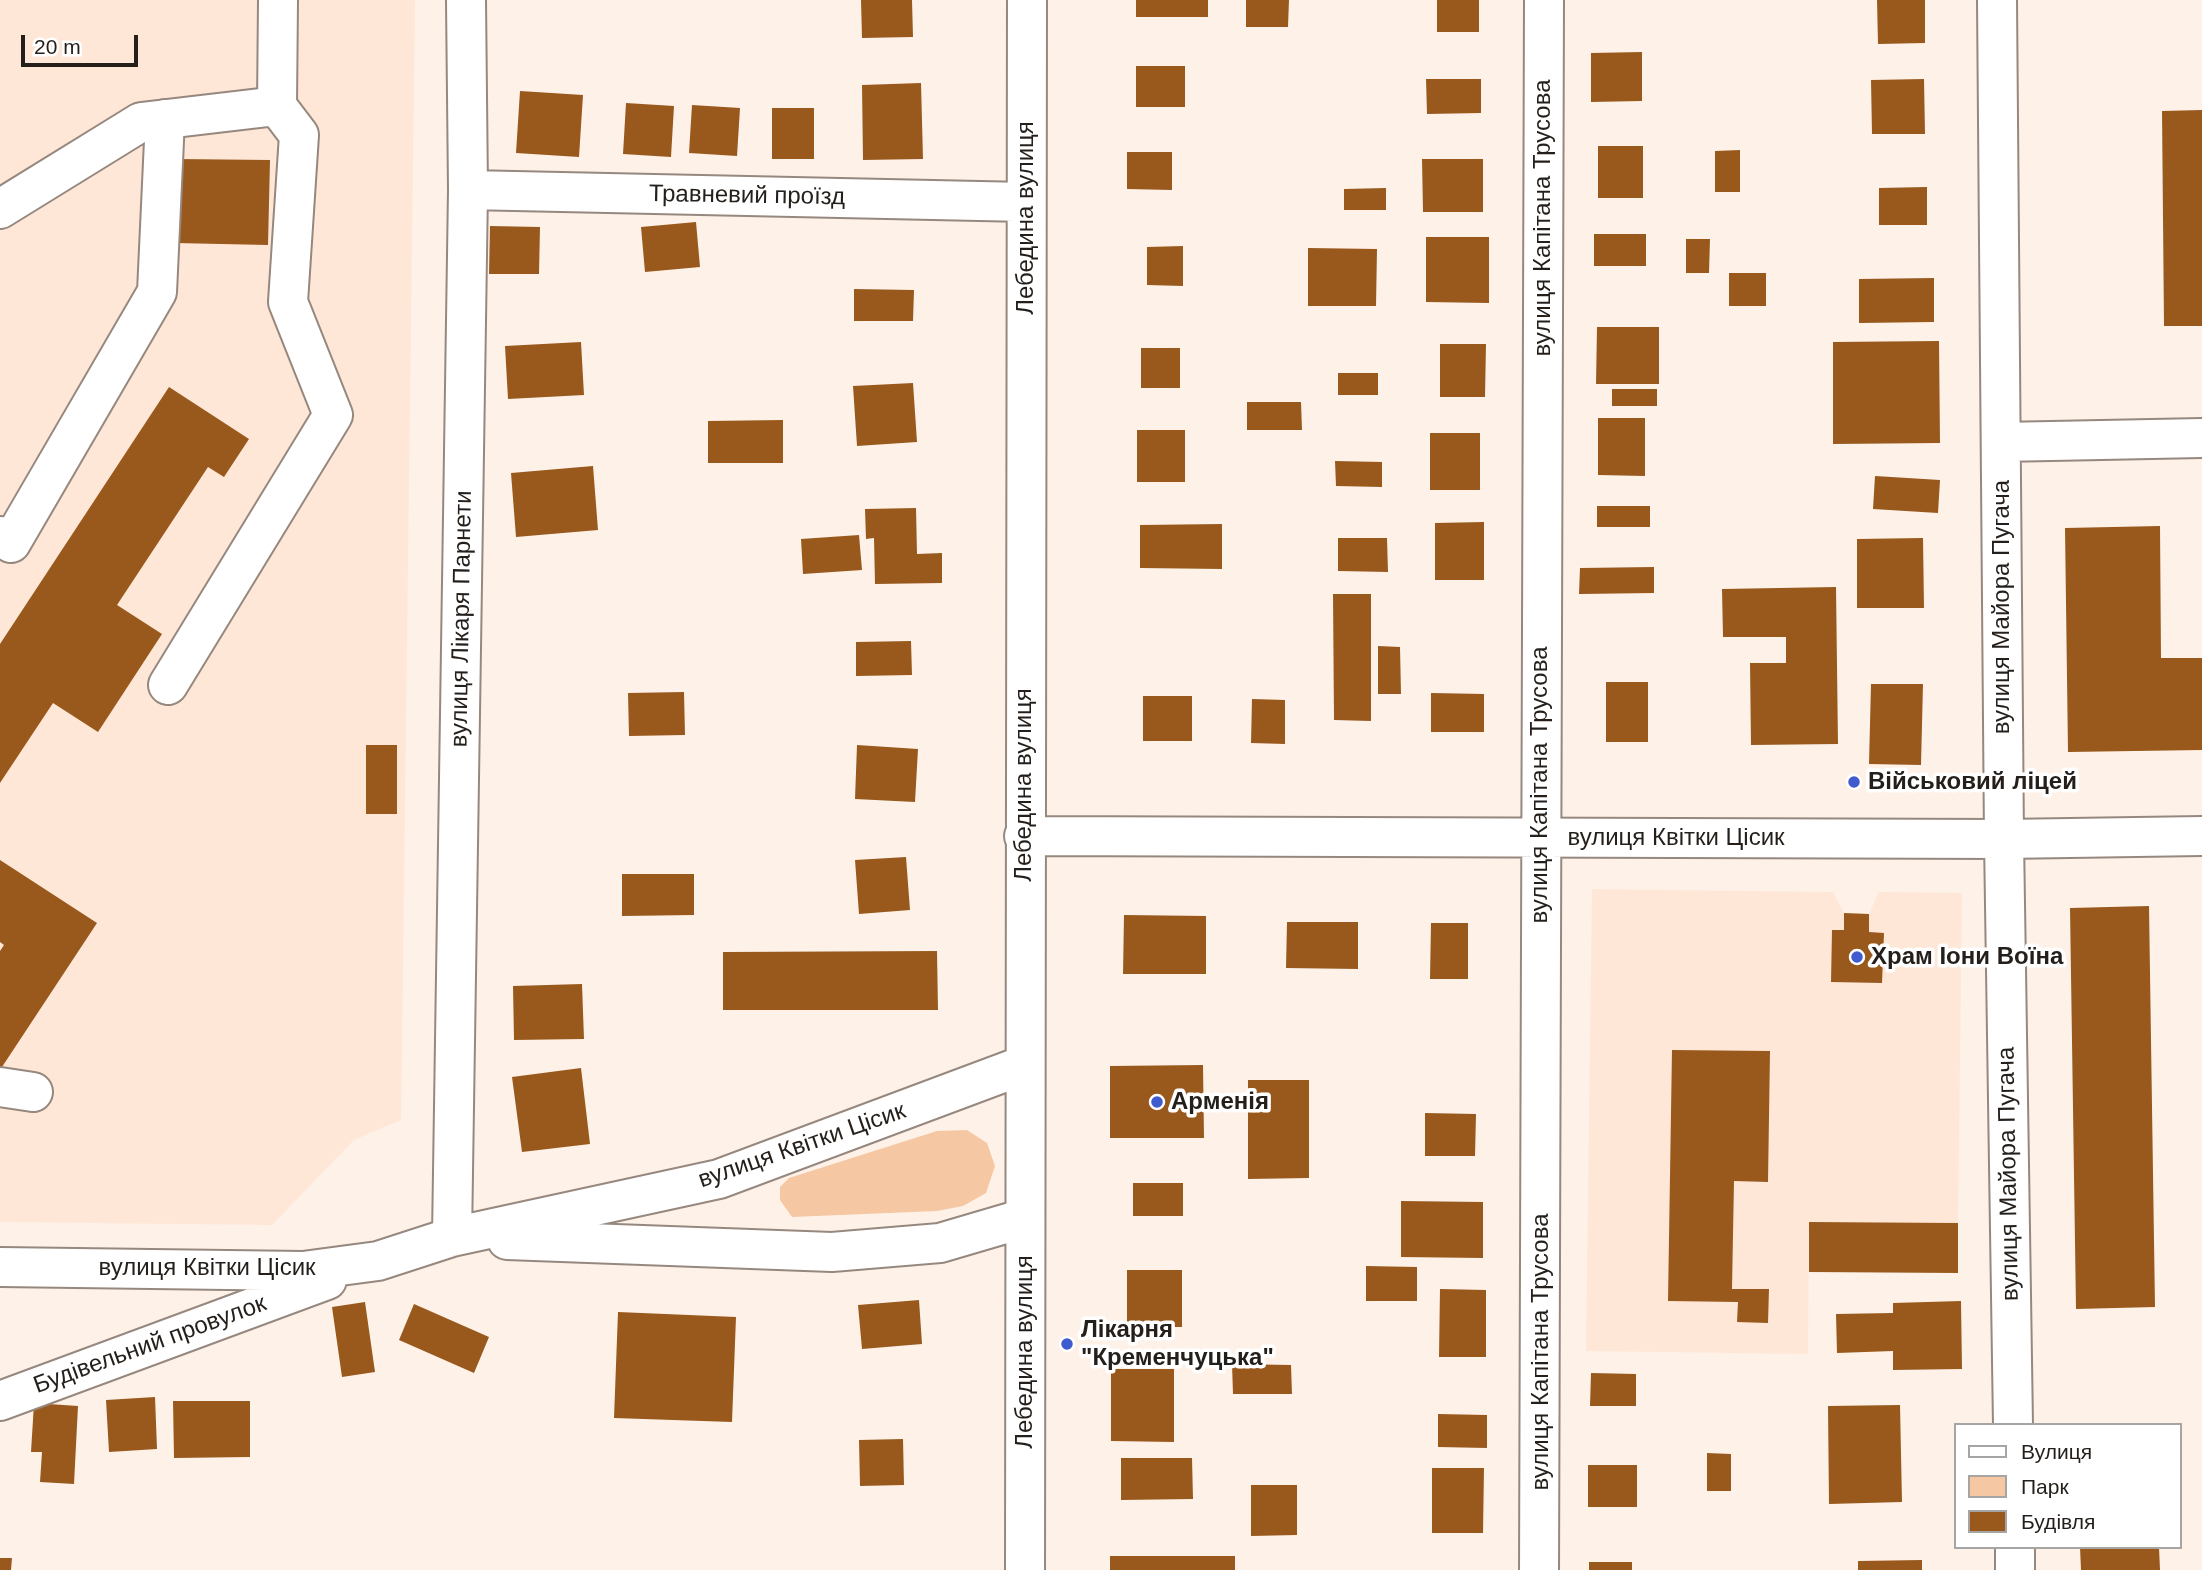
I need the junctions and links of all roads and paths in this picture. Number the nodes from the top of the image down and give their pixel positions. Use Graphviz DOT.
graph roads {
  1 [pos="278,0"];
  2 [pos="466,0"];
  3 [pos="1027,0"];
  4 [pos="1544,0"];
  5 [pos="1997,0"];
  6 [pos="277,106"];
  7 [pos="165,119"];
  8 [pos="468,190"];
  9 [pos="1026,202"];
  10 [pos="0,209"];
  11 [pos="2202,438"];
  12 [pos="2001,442"];
  13 [pos="0,537"];
  14 [pos="168,685"];
  15 [pos="1024,836"];
  16 [pos="2202,836"];
  17 [pos="1540,838"];
  18 [pos="2004,839"];
  19 [pos="1024,1065"];
  20 [pos="1025,1218"];
  21 [pos="452,1237"];
  22 [pos="378,1261"];
  23 [pos="0,1268"];
  24 [pos="0,1401"];
  25 [pos="2013,1423"];
  26 [pos="2015,1549"];
  27 [pos="1025,1570"];
  28 [pos="1539,1570"];
  29 [pos="2015,1570"];
  1 -- 6 [label="street"];
  2 -- 8 [label="street, вулиця Лікаря Парнети"];
  3 -- 9 [label="street, Лебедина вулиця"];
  4 -- 17 [label="street, вулиця Капітана Трусова"];
  5 -- 12 [label="street, вулиця Майора Пугача"];
  6 -- 7 [label="street"];
  6 -- 14 [label="street"];
  7 -- 10 [label="street"];
  7 -- 13 [label="street"];
  8 -- 9 [label="street, Травневий проїзд"];
  8 -- 21 [label="street, вулиця Лікаря Парнети"];
  9 -- 15 [label="street, Лебедина вулиця"];
  11 -- 12 [label="street"];
  12 -- 18 [label="street, вулиця Майора Пугача"];
  15 -- 17 [label="street, вулиця Квітки Цісик"];
  15 -- 19 [label="street, Лебедина вулиця"];
  16 -- 18 [label="street, вулиця Квітки Цісик"];
  17 -- 18 [label="street, вулиця Квітки Цісик"];
  17 -- 28 [label="street, вулиця Капітана Трусова"];
  18 -- 25 [label="street, вулиця Майора Пугача"];
  19 -- 20 [label="street, Лебедина вулиця"];
  19 -- 21 [label="street, вулиця Квітки Цісик"];
  20 -- 21 [label="street, вулиця Квітки Цісик"];
  20 -- 27 [label="street, Лебедина вулиця"];
  21 -- 22 [label="street, вулиця Квітки Цісик"];
  22 -- 23 [label="street, вулиця Квітки Цісик"];
  22 -- 24 [label="street, Будівельний провулок"];
  26 -- 29 [label="street"];
}
